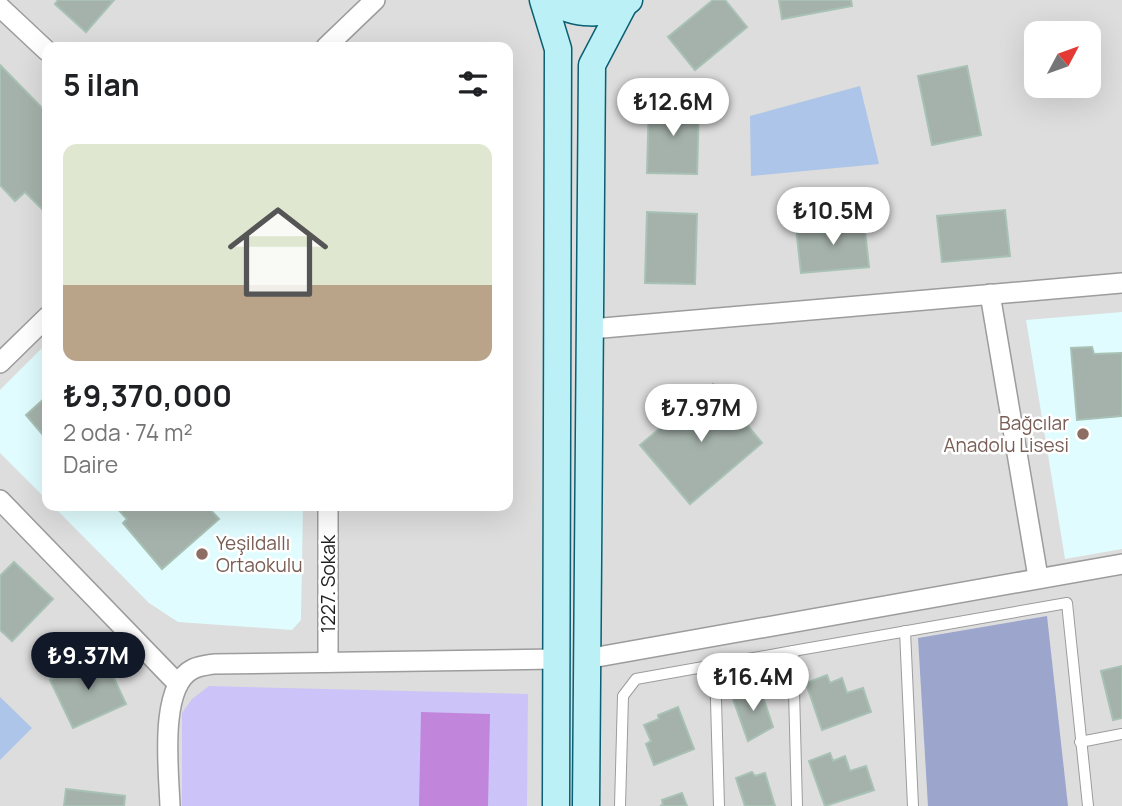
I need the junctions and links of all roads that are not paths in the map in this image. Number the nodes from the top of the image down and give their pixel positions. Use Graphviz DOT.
graph roads {
  1 [pos="22,0"];
  2 [pos="375,0"];
  3 [pos="543,0"];
  4 [pos="551,0"];
  5 [pos="626,2"];
  6 [pos="4,11"];
  7 [pos="331,42"];
  8 [pos="42,46"];
  9 [pos="1122,283"];
  10 [pos="989,294"];
  11 [pos="42,322"];
  12 [pos="591,329"];
  13 [pos="0,363"];
  14 [pos="0,499"];
  15 [pos="328,511"];
  16 [pos="1122,564"];
  17 [pos="1038,577"];
  18 [pos="905,631"];
  19 [pos="793,651"];
  20 [pos="556,659"];
  21 [pos="586,659"];
  22 [pos="328,662"];
  23 [pos="715,665"];
  24 [pos="178,684"];
  25 [pos="1122,734"];
  26 [pos="1080,742"];
  27 [pos="170,806"];
  28 [pos="556,806"];
  29 [pos="586,806"];
  30 [pos="620,806"];
  31 [pos="719,806"];
  32 [pos="797,806"];
  33 [pos="913,806"];
  34 [pos="1088,806"];
  1 -- 6 [label="street"];
  2 -- 7 [label="street"];
  3 -- 20 [label="main road"];
  4 -- 5 [label="main road"];
  5 -- 12 [label="main road"];
  6 -- 8 [label="street"];
  9 -- 10 [label="street"];
  10 -- 12 [label="street"];
  10 -- 17 [label="street"];
  11 -- 13 [label="street"];
  12 -- 21 [label="main road"];
  14 -- 24 [label="street"];
  15 -- 22 [label="street, 1227. Sokak"];
  16 -- 17 [label="street"];
  17 -- 21 [label="street"];
  18 -- 19 [label="lane"];
  18 -- 26 [label="lane"];
  18 -- 33 [label="lane"];
  19 -- 23 [label="lane"];
  19 -- 32 [label="lane"];
  20 -- 22 [label="street"];
  20 -- 28 [label="main road"];
  21 -- 29 [label="main road"];
  22 -- 24 [label="street"];
  23 -- 30 [label="lane"];
  23 -- 31 [label="lane"];
  24 -- 27 [label="street"];
  25 -- 26 [label="lane"];
  26 -- 34 [label="lane"];
}
